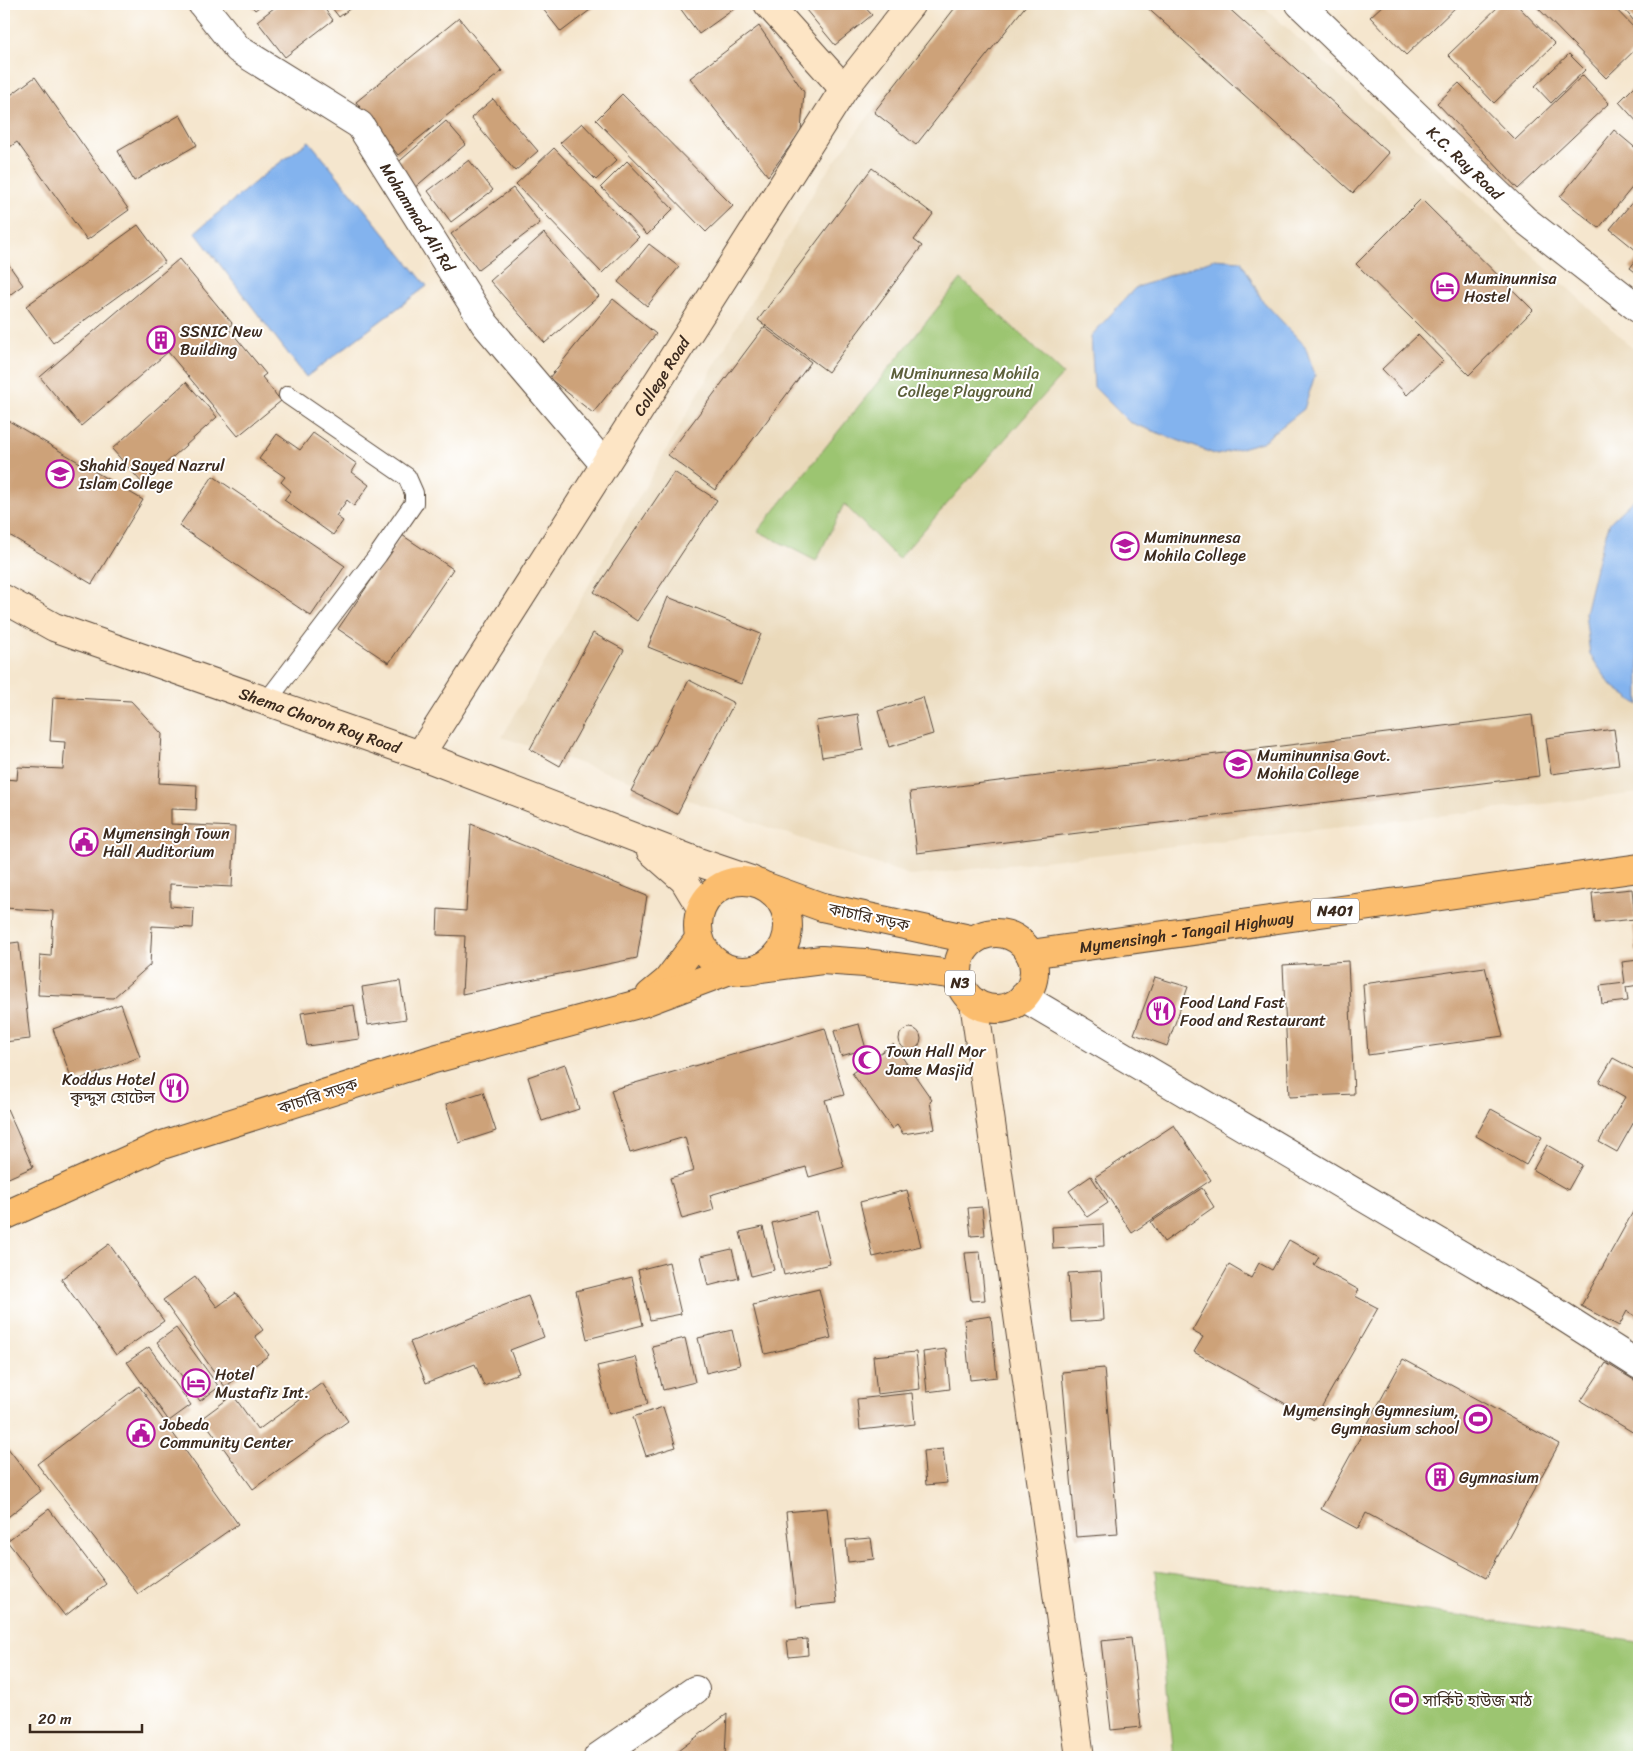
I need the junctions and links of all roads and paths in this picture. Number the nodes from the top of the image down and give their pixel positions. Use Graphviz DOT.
graph roads {
  1 [pos="202,4"];
  2 [pos="768,4"];
  3 [pos="911,4"];
  4 [pos="1300,4"];
  5 [pos="844,89"];
  6 [pos="1639,309"];
  7 [pos="288,395"];
  8 [pos="604,464"];
  9 [pos="4,599"];
  10 [pos="267,701"];
  11 [pos="420,755"];
  12 [pos="637,838"];
  13 [pos="1639,868"];
  14 [pos="759,883"];
  15 [pos="701,908"];
  16 [pos="698,939"];
  17 [pos="974,940"];
  18 [pos="1030,954"];
  19 [pos="760,968"];
  20 [pos="730,970"];
  21 [pos="958,975"];
  22 [pos="1023,997"];
  23 [pos="974,1002"];
  24 [pos="642,1003"];
  25 [pos="4,1216"];
  26 [pos="1639,1364"];
  27 [pos="695,1690"];
  28 [pos="598,1757"];
  29 [pos="1080,1757"];
  1 -- 8 [label="street, Mohammad Ali Rd"];
  2 -- 5 [label="street"];
  3 -- 5 [label="street, College Road"];
  4 -- 6 [label="street, K.C. Ray Road"];
  5 -- 8 [label="street, College Road"];
  7 -- 10 [label="lane"];
  8 -- 11 [label="street, College Road"];
  9 -- 10 [label="street, Shema Choron Roy Road"];
  10 -- 11 [label="street, Shema Choron Roy Road"];
  11 -- 12 [label="street, Shema Choron Roy Road"];
  12 -- 14 [label="street, Shema Choron Roy Road"];
  12 -- 15 [label="street, Shema Choron Roy Road"];
  13 -- 18 [label="main road, Mymensingh - Tangail Highway / N401"];
  14 -- 15 [label="main road"];
  14 -- 17 [label="main road, কাচারি সড়ক"];
  14 -- 19 [label="main road"];
  15 -- 16 [label="main road"];
  16 -- 20 [label="main road"];
  16 -- 24 [label="main road, কাচারি সড়ক"];
  17 -- 18 [label="main road"];
  17 -- 21 [label="main road, N3"];
  18 -- 22 [label="main road"];
  19 -- 20 [label="main road, N3"];
  19 -- 21 [label="main road, N3"];
  20 -- 24 [label="main road, কাচারি সড়ক"];
  21 -- 23 [label="main road, N3"];
  22 -- 23 [label="main road, N3"];
  22 -- 26 [label="street"];
  23 -- 29 [label="street"];
  24 -- 25 [label="main road, কাচারি সড়ক"];
  27 -- 28 [label="street"];
}
